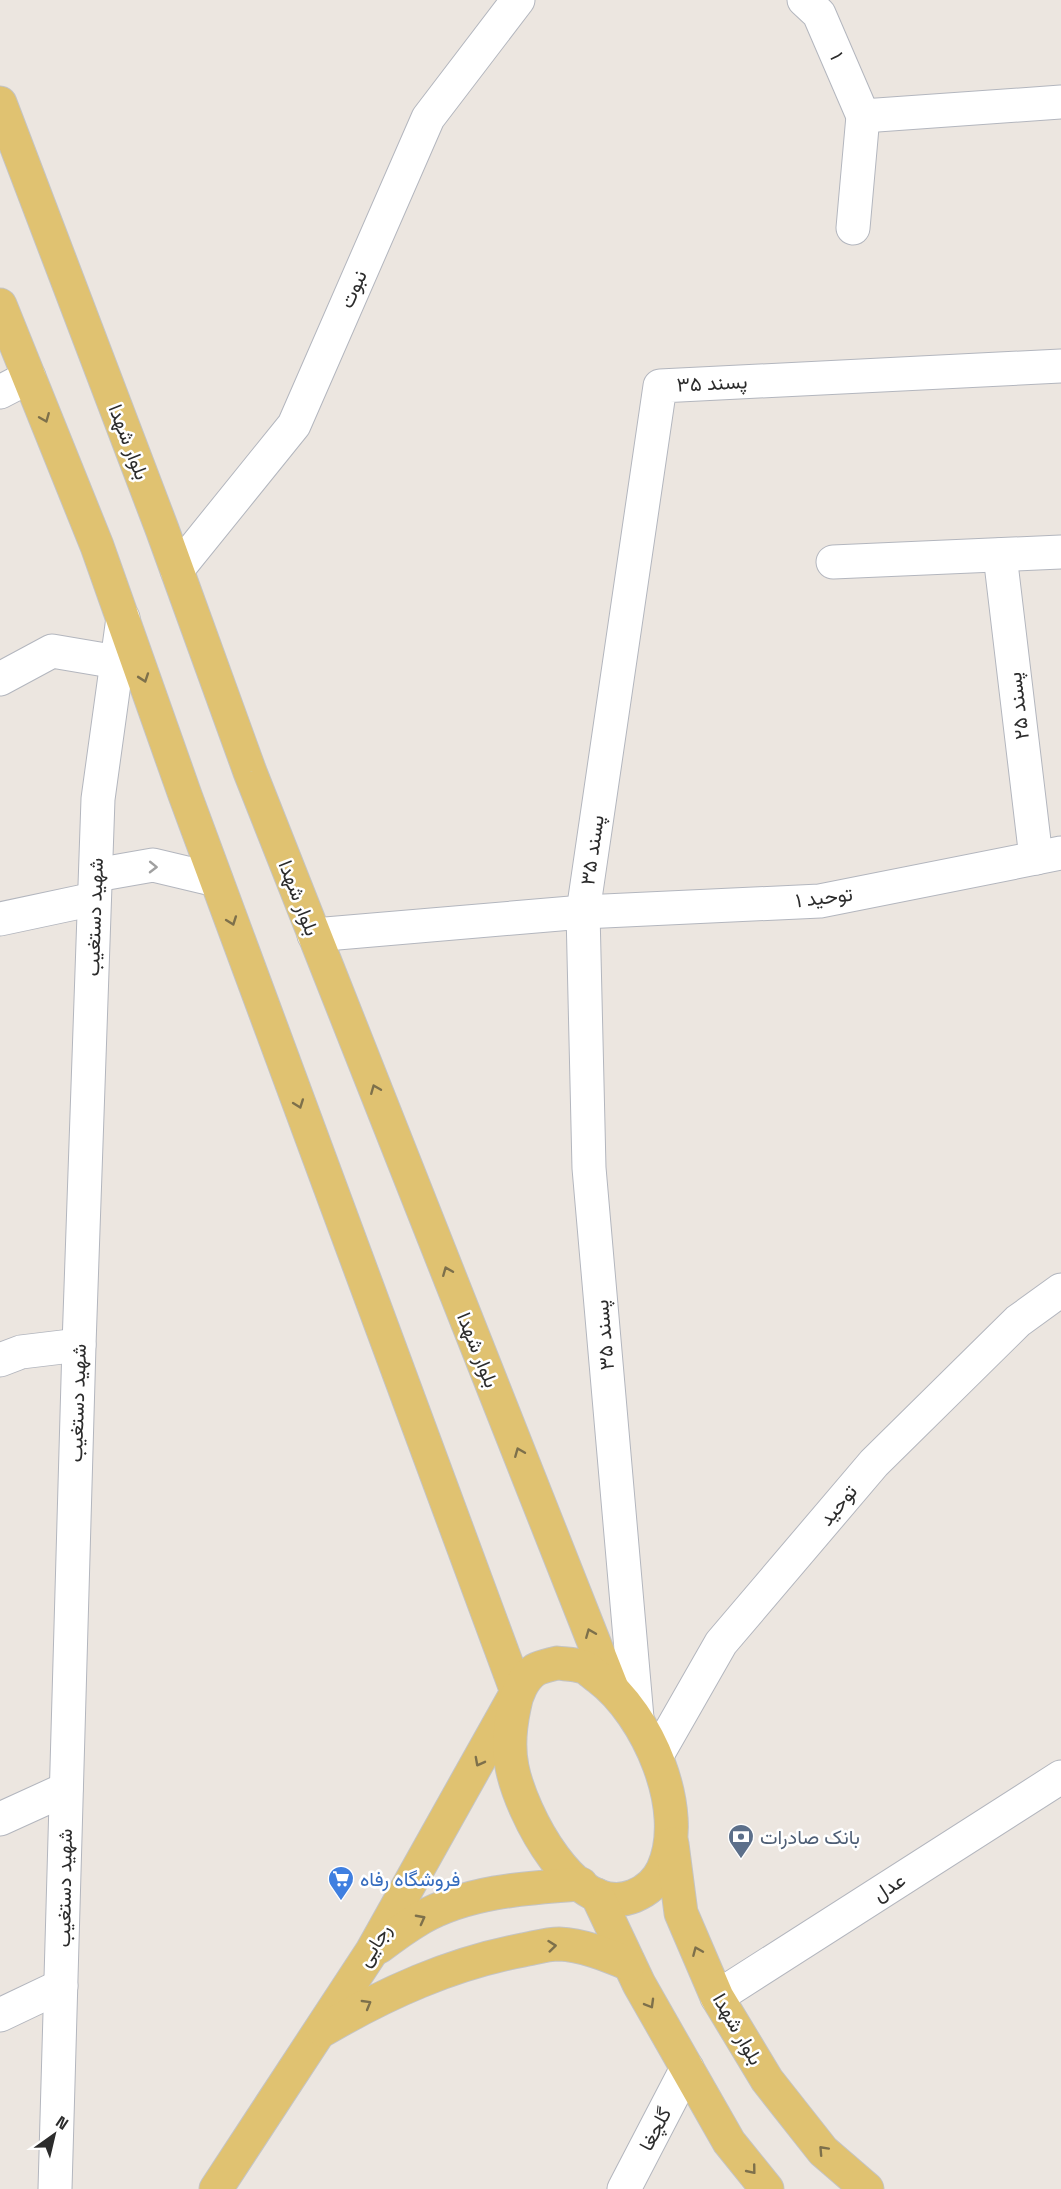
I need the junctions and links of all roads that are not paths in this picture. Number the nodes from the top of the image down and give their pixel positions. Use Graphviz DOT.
graph roads {
  1 [pos="518,0"];
  2 [pos="804,0"];
  3 [pos="1061,102"];
  4 [pos="863,116"];
  5 [pos="3,120"];
  6 [pos="853,228"];
  7 [pos="0,305"];
  8 [pos="1061,366"];
  9 [pos="29,376"];
  10 [pos="0,392"];
  11 [pos="1061,552"];
  12 [pos="1000,555"];
  13 [pos="833,562"];
  14 [pos="177,570"];
  15 [pos="123,618"];
  16 [pos="117,662"];
  17 [pos="0,679"];
  18 [pos="1049,855"];
  19 [pos="216,880"];
  20 [pos="95,887"];
  21 [pos="583,912"];
  22 [pos="0,919"];
  23 [pos="314,935"];
  24 [pos="1061,1290"];
  25 [pos="79,1345"];
  26 [pos="0,1360"];
  27 [pos="612,1688"];
  28 [pos="517,1692"];
  29 [pos="637,1718"];
  30 [pos="657,1755"];
  31 [pos="1061,1777"];
  32 [pos="66,1789"];
  33 [pos="0,1819"];
  34 [pos="671,1836"];
  35 [pos="589,1889"];
  36 [pos="372,1951"];
  37 [pos="629,1964"];
  38 [pos="61,1986"];
  39 [pos="717,1997"];
  40 [pos="0,2015"];
  41 [pos="316,2034"];
  42 [pos="687,2068"];
  43 [pos="56,2189"];
  44 [pos="216,2189"];
  45 [pos="624,2189"];
  46 [pos="767,2189"];
  47 [pos="867,2189"];
  1 -- 14 [label="street, نبوت"];
  2 -- 4 [label="street, ۱"];
  3 -- 4 [label="street"];
  4 -- 6 [label="street"];
  5 -- 14 [label="main road, بلوار شهدا"];
  7 -- 9 [label="main road"];
  8 -- 21 [label="street, پسند ۳۵"];
  9 -- 10 [label="street"];
  9 -- 15 [label="main road, one-way"];
  11 -- 12 [label="street"];
  12 -- 13 [label="street"];
  12 -- 18 [label="street, پسند ۲۵"];
  14 -- 23 [label="main road, بلوار شهدا"];
  15 -- 16 [label="street, شهید دستغیب"];
  15 -- 19 [label="main road, one-way"];
  16 -- 17 [label="street"];
  16 -- 20 [label="street, شهید دستغیب"];
  18 -- 21 [label="street, توحید ۱"];
  20 -- 19 [label="street, one-way"];
  19 -- 28 [label="main road, one-way"];
  20 -- 22 [label="street"];
  20 -- 25 [label="street, شهید دستغیب"];
  21 -- 23 [label="street, توحید ۱"];
  21 -- 29 [label="street, پسند ۳۵"];
  27 -- 23 [label="main road, بلوار شهدا, one-way"];
  24 -- 30 [label="street, توحید"];
  25 -- 26 [label="street"];
  25 -- 32 [label="street, شهید دستغیب"];
  27 -- 28 [label="main road"];
  27 -- 29 [label="main road"];
  28 -- 35 [label="main road"];
  28 -- 36 [label="main road, رجایی, one-way"];
  29 -- 30 [label="main road"];
  30 -- 34 [label="main road"];
  31 -- 39 [label="street, عدل"];
  32 -- 33 [label="street"];
  32 -- 38 [label="street, شهید دستغیب"];
  34 -- 35 [label="main road"];
  39 -- 34 [label="main road, بلوار شهدا, one-way"];
  36 -- 35 [label="main road, one-way"];
  35 -- 37 [label="main road"];
  36 -- 41 [label="main road, رجایی"];
  41 -- 37 [label="main road, one-way"];
  37 -- 42 [label="main road, one-way"];
  38 -- 40 [label="street"];
  38 -- 43 [label="street, شهید دستغیب"];
  47 -- 39 [label="main road, بلوار شهدا, one-way"];
  41 -- 44 [label="main road, رجایی"];
  42 -- 45 [label="street, گلچغا"];
  42 -- 46 [label="main road, one-way"];
}
